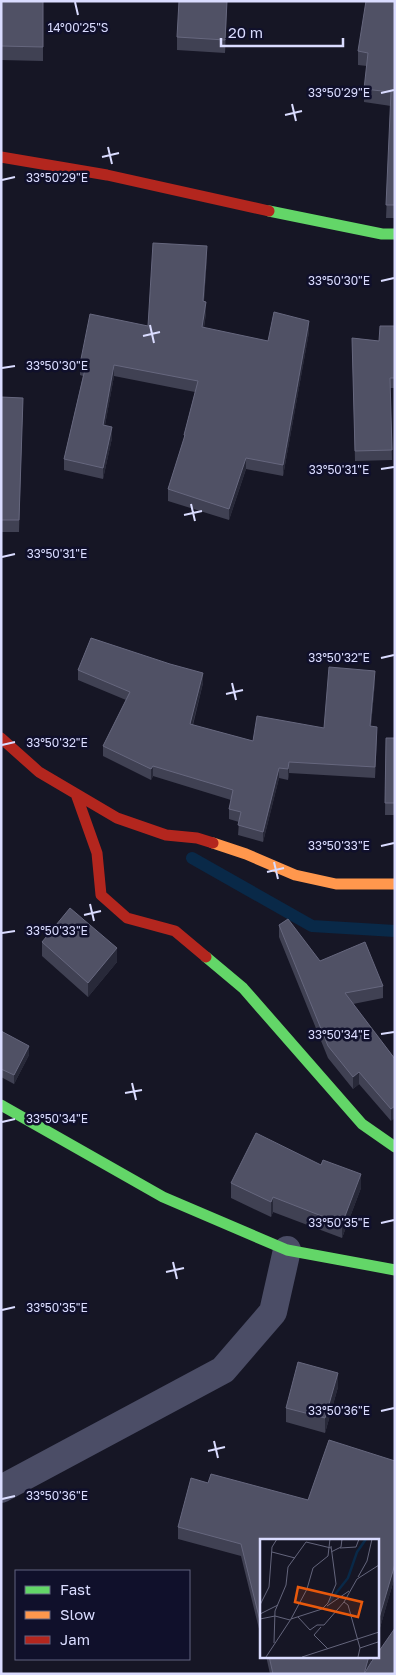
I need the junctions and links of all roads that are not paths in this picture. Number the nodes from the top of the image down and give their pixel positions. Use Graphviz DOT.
graph roads {
  1 [pos="1,158"];
  2 [pos="395,234"];
  3 [pos="1,738"];
  4 [pos="76,794"];
  5 [pos="395,884"];
  6 [pos="1,1105"];
  7 [pos="395,1147"];
  8 [pos="287,1250"];
  9 [pos="395,1270"];
  10 [pos="1,1489"];
  1 -- 2 [label="street"];
  3 -- 4 [label="street"];
  4 -- 5 [label="street"];
  4 -- 7 [label="street"];
  6 -- 8 [label="street"];
  8 -- 9 [label="street"];
  8 -- 10 [label="street"];
}
